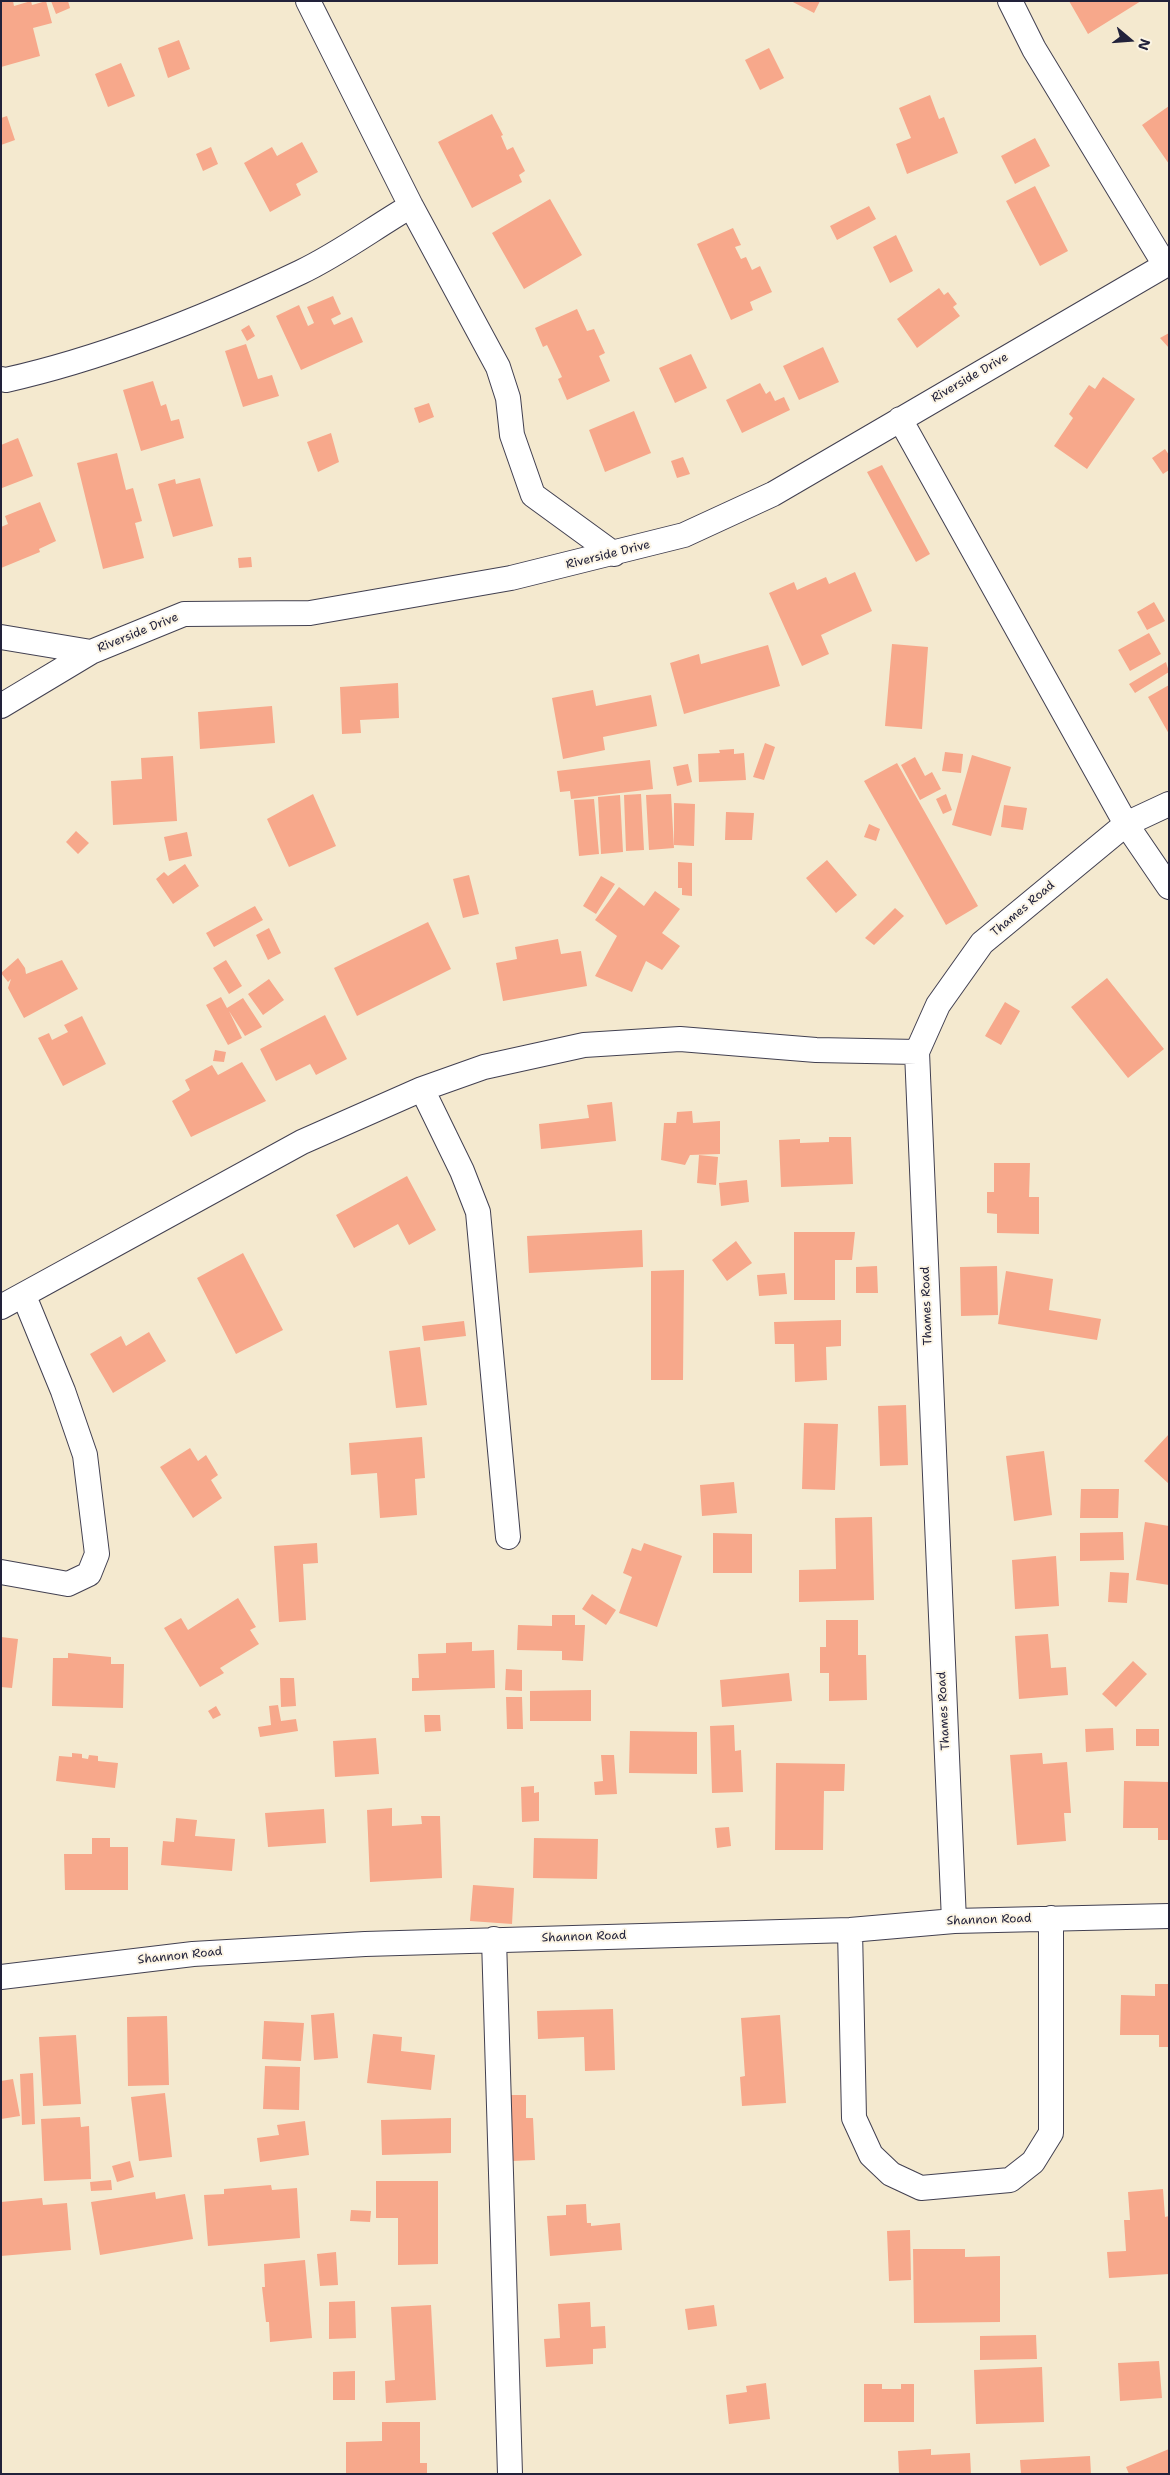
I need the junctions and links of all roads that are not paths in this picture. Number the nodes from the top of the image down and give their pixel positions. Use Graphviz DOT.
graph roads {
  1 [pos="308,1"];
  2 [pos="1010,1"];
  3 [pos="411,206"];
  4 [pos="1167,264"];
  5 [pos="1,379"];
  6 [pos="900,419"];
  7 [pos="614,554"];
  8 [pos="1,637"];
  9 [pos="91,652"];
  10 [pos="1,706"];
  11 [pos="1169,804"];
  12 [pos="1126,824"];
  13 [pos="1169,888"];
  14 [pos="917,1052"];
  15 [pos="422,1089"];
  16 [pos="24,1296"];
  17 [pos="1,1307"];
  18 [pos="508,1537"];
  19 [pos="1,1572"];
  20 [pos="1169,1916"];
  21 [pos="1051,1918"];
  22 [pos="954,1921"];
  23 [pos="850,1930"];
  24 [pos="494,1939"];
  25 [pos="1,1977"];
  26 [pos="510,2474"];
  1 -- 3 [label="street"];
  2 -- 4 [label="street"];
  3 -- 5 [label="street"];
  3 -- 7 [label="street"];
  4 -- 6 [label="street, Riverside Drive"];
  6 -- 7 [label="street, Riverside Drive"];
  6 -- 12 [label="street"];
  7 -- 9 [label="street, Riverside Drive"];
  8 -- 9 [label="street"];
  9 -- 10 [label="street, Riverside Drive"];
  11 -- 12 [label="street, Thames Road"];
  12 -- 13 [label="street"];
  12 -- 14 [label="street, Thames Road"];
  14 -- 15 [label="street"];
  14 -- 22 [label="street, Thames Road"];
  15 -- 16 [label="street"];
  15 -- 18 [label="street"];
  16 -- 17 [label="street"];
  16 -- 19 [label="street"];
  20 -- 21 [label="street, Shannon Road"];
  21 -- 22 [label="street, Shannon Road"];
  21 -- 23 [label="street"];
  22 -- 23 [label="street, Shannon Road"];
  23 -- 24 [label="street, Shannon Road"];
  24 -- 25 [label="street, Shannon Road"];
  24 -- 26 [label="street"];
}
